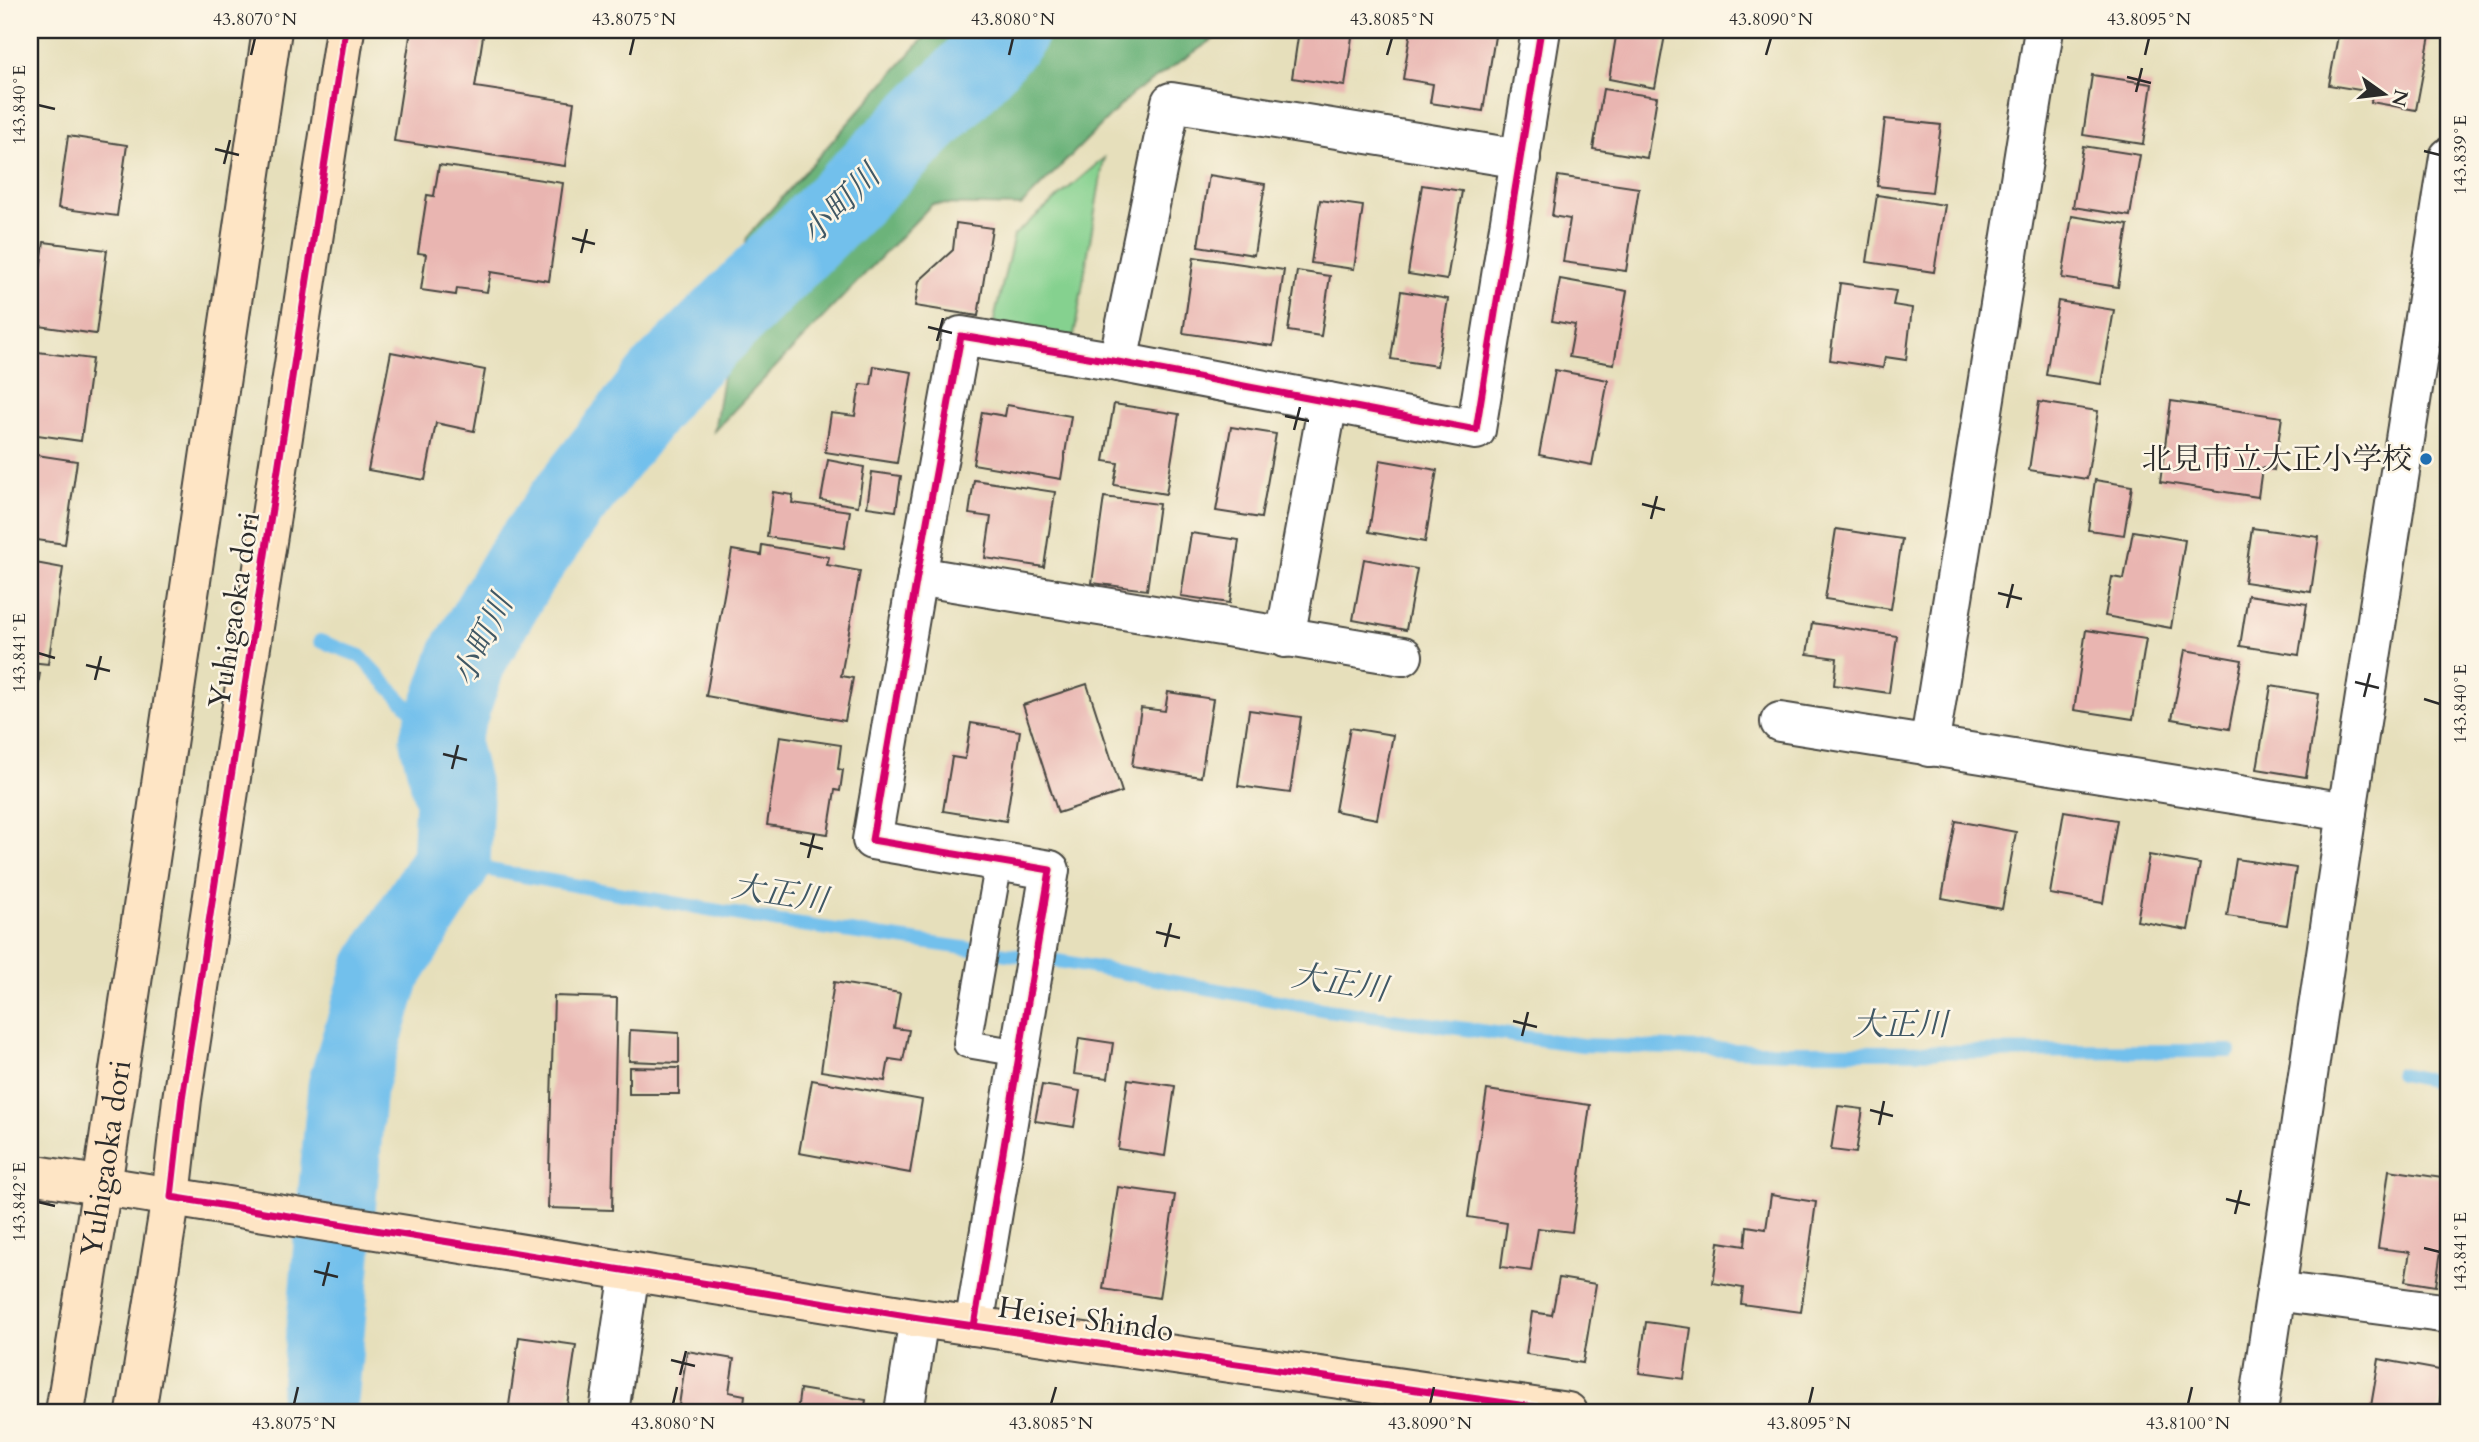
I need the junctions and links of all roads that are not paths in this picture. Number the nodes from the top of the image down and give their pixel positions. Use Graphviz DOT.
graph roads {
  1 [pos="272,30"];
  2 [pos="345,30"];
  3 [pos="1541,30"];
  4 [pos="2044,30"];
  5 [pos="2449,157"];
  6 [pos="1521,159"];
  7 [pos="1118,362"];
  8 [pos="1328,402"];
  9 [pos="917,576"];
  10 [pos="1285,638"];
  11 [pos="1403,656"];
  12 [pos="1780,722"];
  13 [pos="1929,747"];
  14 [pos="2347,813"];
  15 [pos="999,861"];
  16 [pos="1020,1053"];
  17 [pos="30,1174"];
  18 [pos="102,1186"];
  19 [pos="171,1197"];
  20 [pos="630,1271"];
  21 [pos="2276,1291"];
  22 [pos="2449,1314"];
  23 [pos="919,1318"];
  24 [pos="974,1326"];
  25 [pos="65,1412"];
  26 [pos="136,1412"];
  27 [pos="609,1412"];
  28 [pos="904,1412"];
  29 [pos="1568,1412"];
  30 [pos="2258,1412"];
  1 -- 18 [label="street, Yuhigaoka dori"];
  2 -- 19 [label="street, Yuhigaoka dori"];
  3 -- 6 [label="street"];
  4 -- 13 [label="street"];
  5 -- 14 [label="street"];
  6 -- 7 [label="street"];
  6 -- 8 [label="street"];
  7 -- 8 [label="street"];
  7 -- 9 [label="street"];
  8 -- 10 [label="street"];
  9 -- 10 [label="street"];
  9 -- 15 [label="street"];
  10 -- 11 [label="street"];
  12 -- 13 [label="street"];
  13 -- 14 [label="street"];
  14 -- 21 [label="street"];
  15 -- 16 [label="street"];
  15 -- 16 [label="lane"];
  16 -- 24 [label="street"];
  17 -- 18 [label="street"];
  18 -- 19 [label="street"];
  18 -- 25 [label="street, Yuhigaoka dori"];
  19 -- 20 [label="street, Heisei Shindo"];
  19 -- 26 [label="street, Yuhigaoka dori"];
  20 -- 23 [label="street, Heisei Shindo"];
  20 -- 27 [label="street"];
  21 -- 22 [label="street"];
  21 -- 30 [label="street"];
  23 -- 24 [label="street, Heisei Shindo"];
  23 -- 28 [label="street"];
  24 -- 29 [label="street, Heisei Shindo"];
}
